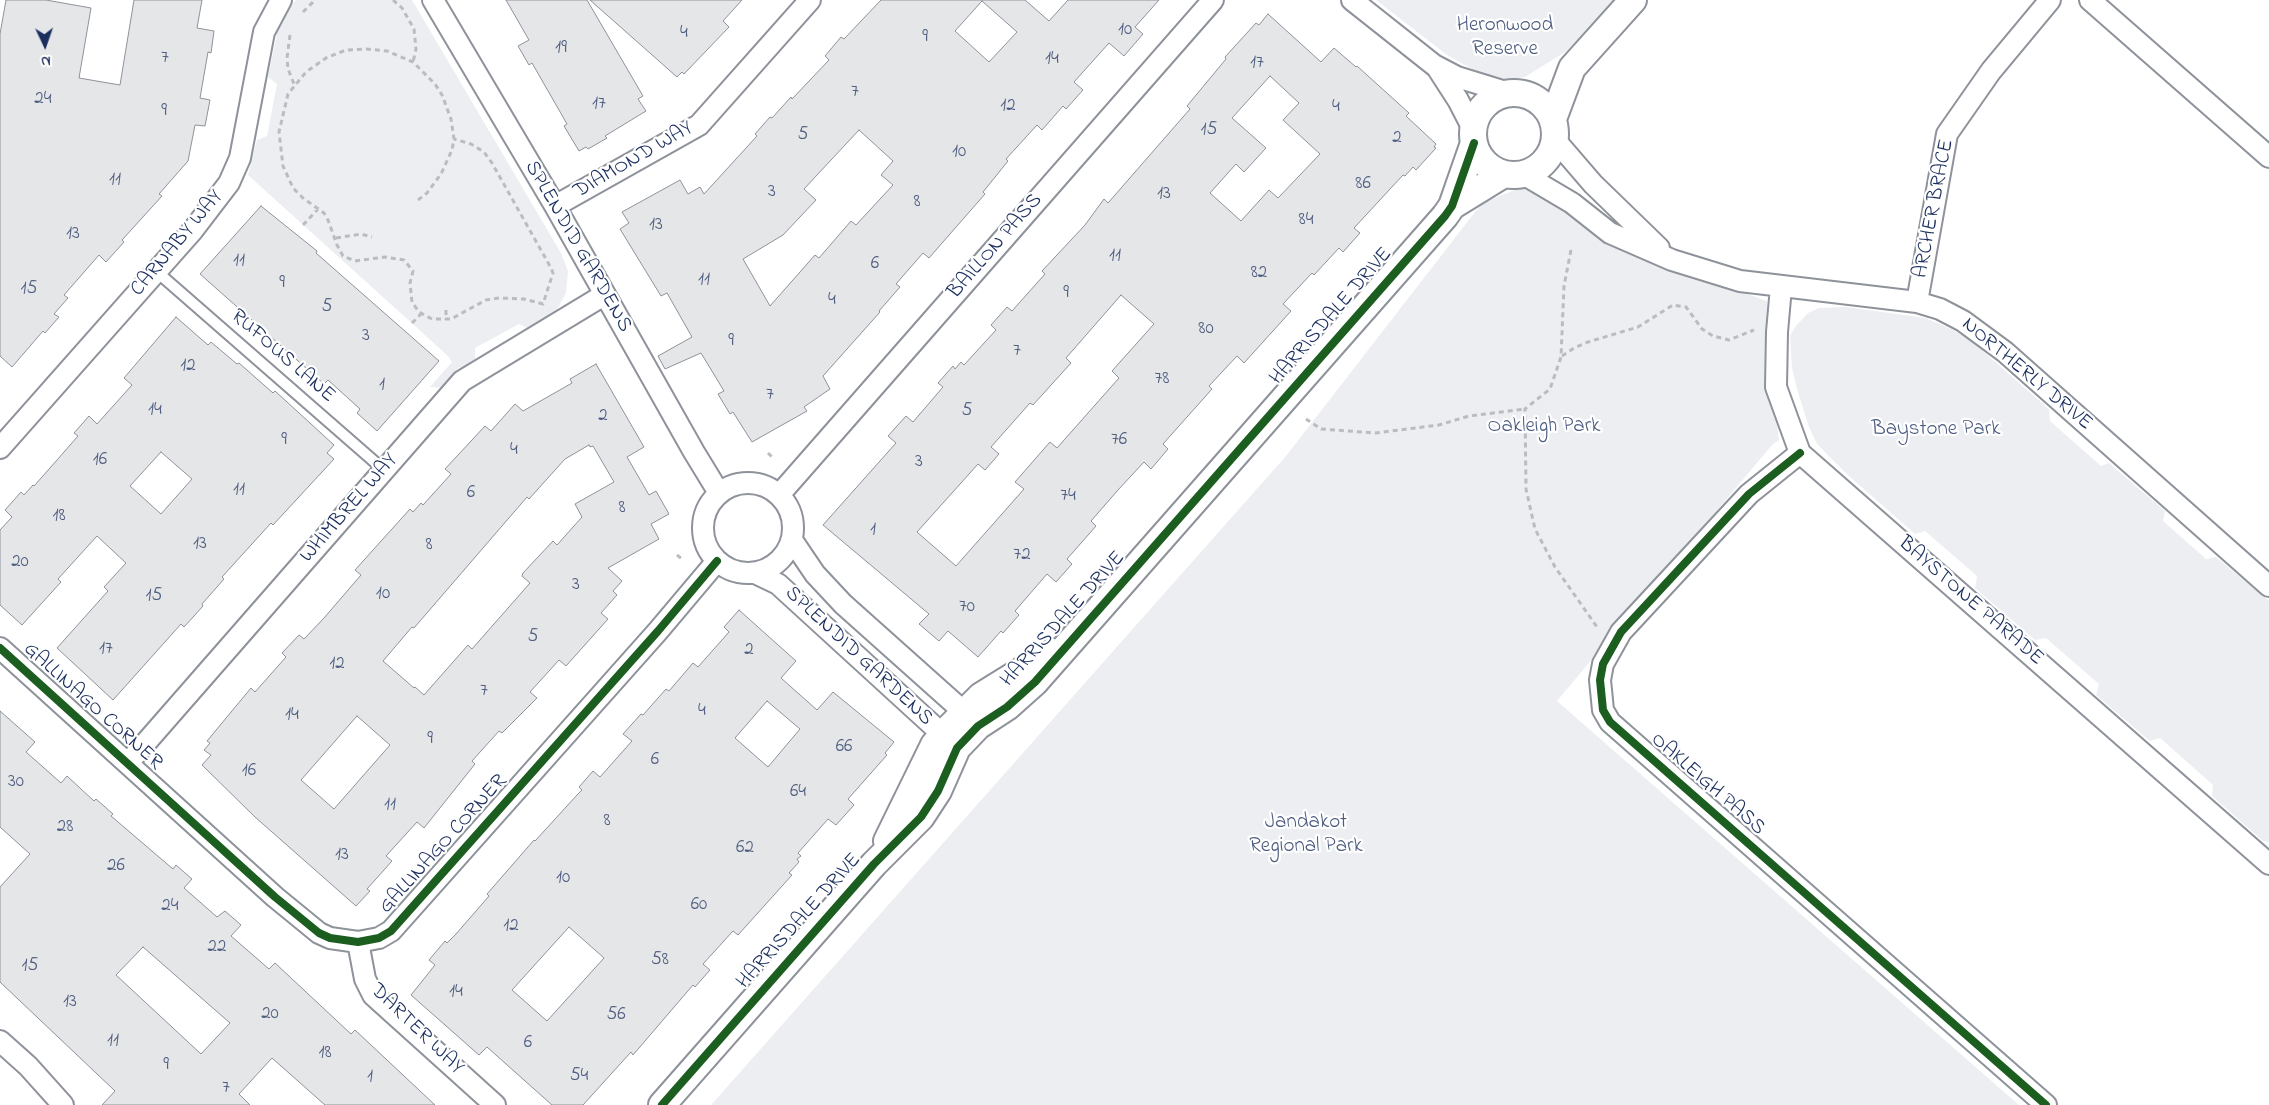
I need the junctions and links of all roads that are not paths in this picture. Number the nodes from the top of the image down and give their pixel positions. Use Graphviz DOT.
graph roads {
  1 [pos="280,0"];
  2 [pos="433,0"];
  3 [pos="810,0"];
  4 [pos="1214,0"];
  5 [pos="1352,0"];
  6 [pos="1633,0"];
  7 [pos="2050,0"];
  8 [pos="2090,0"];
  9 [pos="1434,65"];
  10 [pos="1572,68"];
  11 [pos="1516,93"];
  12 [pos="1554,130"];
  13 [pos="1473,136"];
  14 [pos="2269,157"];
  15 [pos="1513,174"];
  16 [pos="555,206"];
  17 [pos="1452,206"];
  18 [pos="1672,260"];
  19 [pos="156,271"];
  20 [pos="1781,287"];
  21 [pos="604,295"];
  22 [pos="1917,302"];
  23 [pos="0,448"];
  24 [pos="1800,453"];
  25 [pos="384,470"];
  26 [pos="719,494"];
  27 [pos="779,495"];
  28 [pos="792,540"];
  29 [pos="717,561"];
  30 [pos="755,573"];
  31 [pos="2269,586"];
  32 [pos="0,648"];
  33 [pos="971,719"];
  34 [pos="950,741"];
  35 [pos="128,762"];
  36 [pos="2269,864"];
  37 [pos="358,942"];
  38 [pos="0,1041"];
  39 [pos="63,1105"];
  40 [pos="495,1105"];
  41 [pos="662,1105"];
  42 [pos="2046,1105"];
  1 -- 19 [label="street, CARNABY WAY"];
  2 -- 16 [label="street, SPLENDID GARDENS"];
  3 -- 16 [label="street, DIAMOND WAY"];
  4 -- 27 [label="street, BAILLON PASS"];
  5 -- 9 [label="street"];
  6 -- 10 [label="street"];
  7 -- 22 [label="street, ARCHER BRACE"];
  8 -- 14 [label="street"];
  9 -- 11 [label="street"];
  9 -- 13 [label="street"];
  10 -- 11 [label="street"];
  10 -- 12 [label="street"];
  11 -- 12 [label="street"];
  11 -- 13 [label="street"];
  12 -- 15 [label="street"];
  12 -- 18 [label="street, NORTHERLY DRIVE"];
  13 -- 15 [label="street"];
  13 -- 17 [label="street, HARRISDALE DRIVE"];
  15 -- 17 [label="street, HARRISDALE DRIVE"];
  15 -- 18 [label="street, NORTHERLY DRIVE"];
  16 -- 21 [label="street, SPLENDID GARDENS"];
  17 -- 33 [label="street, HARRISDALE DRIVE"];
  18 -- 20 [label="street, NORTHERLY DRIVE"];
  19 -- 23 [label="street, CARNABY WAY"];
  19 -- 25 [label="lane, RUFOUS LANE"];
  20 -- 22 [label="street, NORTHERLY DRIVE"];
  20 -- 24 [label="street, BAYSTONE PARADE"];
  21 -- 25 [label="street, WHIMBREL WAY"];
  21 -- 26 [label="street, SPLENDID GARDENS"];
  22 -- 31 [label="street, NORTHERLY DRIVE"];
  24 -- 36 [label="street, BAYSTONE PARADE"];
  24 -- 42 [label="street, OAKLEIGH PASS"];
  25 -- 35 [label="street, WHIMBREL WAY"];
  26 -- 27 [label="street"];
  26 -- 29 [label="street"];
  27 -- 28 [label="street"];
  28 -- 30 [label="street"];
  28 -- 33 [label="street, SPLENDID GARDENS"];
  29 -- 30 [label="street"];
  29 -- 37 [label="street, GALLINAGO CORNER"];
  30 -- 34 [label="street, SPLENDID GARDENS"];
  32 -- 35 [label="street, GALLINAGO CORNER"];
  33 -- 34 [label="street, HARRISDALE DRIVE"];
  34 -- 41 [label="street, HARRISDALE DRIVE"];
  35 -- 37 [label="street, GALLINAGO CORNER"];
  37 -- 40 [label="street, DARTER WAY"];
  38 -- 39 [label="street"];
}
